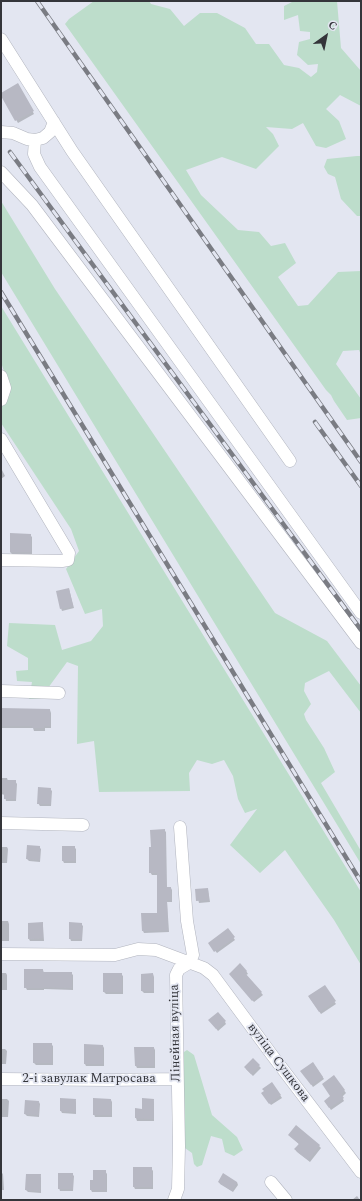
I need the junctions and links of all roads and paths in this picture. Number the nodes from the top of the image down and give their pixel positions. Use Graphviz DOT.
graph roads {
  1 [pos="1,39"];
  2 [pos="54,122"];
  3 [pos="1,132"];
  4 [pos="35,140"];
  5 [pos="1,172"];
  6 [pos="1,376"];
  7 [pos="1,400"];
  8 [pos="1,439"];
  9 [pos="290,461"];
  10 [pos="1,560"];
  11 [pos="361,612"];
  12 [pos="361,643"];
  13 [pos="1,691"];
  14 [pos="59,693"];
  15 [pos="1,823"];
  16 [pos="83,825"];
  17 [pos="180,827"];
  18 [pos="1,954"];
  19 [pos="189,963"];
  20 [pos="1,1079"];
  21 [pos="177,1079"];
  22 [pos="361,1172"];
  23 [pos="271,1182"];
  24 [pos="174,1200"];
  25 [pos="286,1200"];
  1 -- 2 [label="street"];
  2 -- 4 [label="street"];
  2 -- 9 [label="street"];
  3 -- 4 [label="street"];
  4 -- 11 [label="street"];
  5 -- 12 [label="street"];
  6 -- 7 [label="street"];
  8 -- 10 [label="street"];
  13 -- 14 [label="street"];
  15 -- 16 [label="street"];
  17 -- 19 [label="street"];
  18 -- 19 [label="street, вуліца Сушкова"];
  19 -- 21 [label="street, Лінейная вуліца"];
  19 -- 22 [label="street, вуліца Сушкова"];
  20 -- 21 [label="street, 2-і завулак Матросава"];
  21 -- 24 [label="street, Лінейная вуліца"];
  23 -- 25 [label="street"];
}
